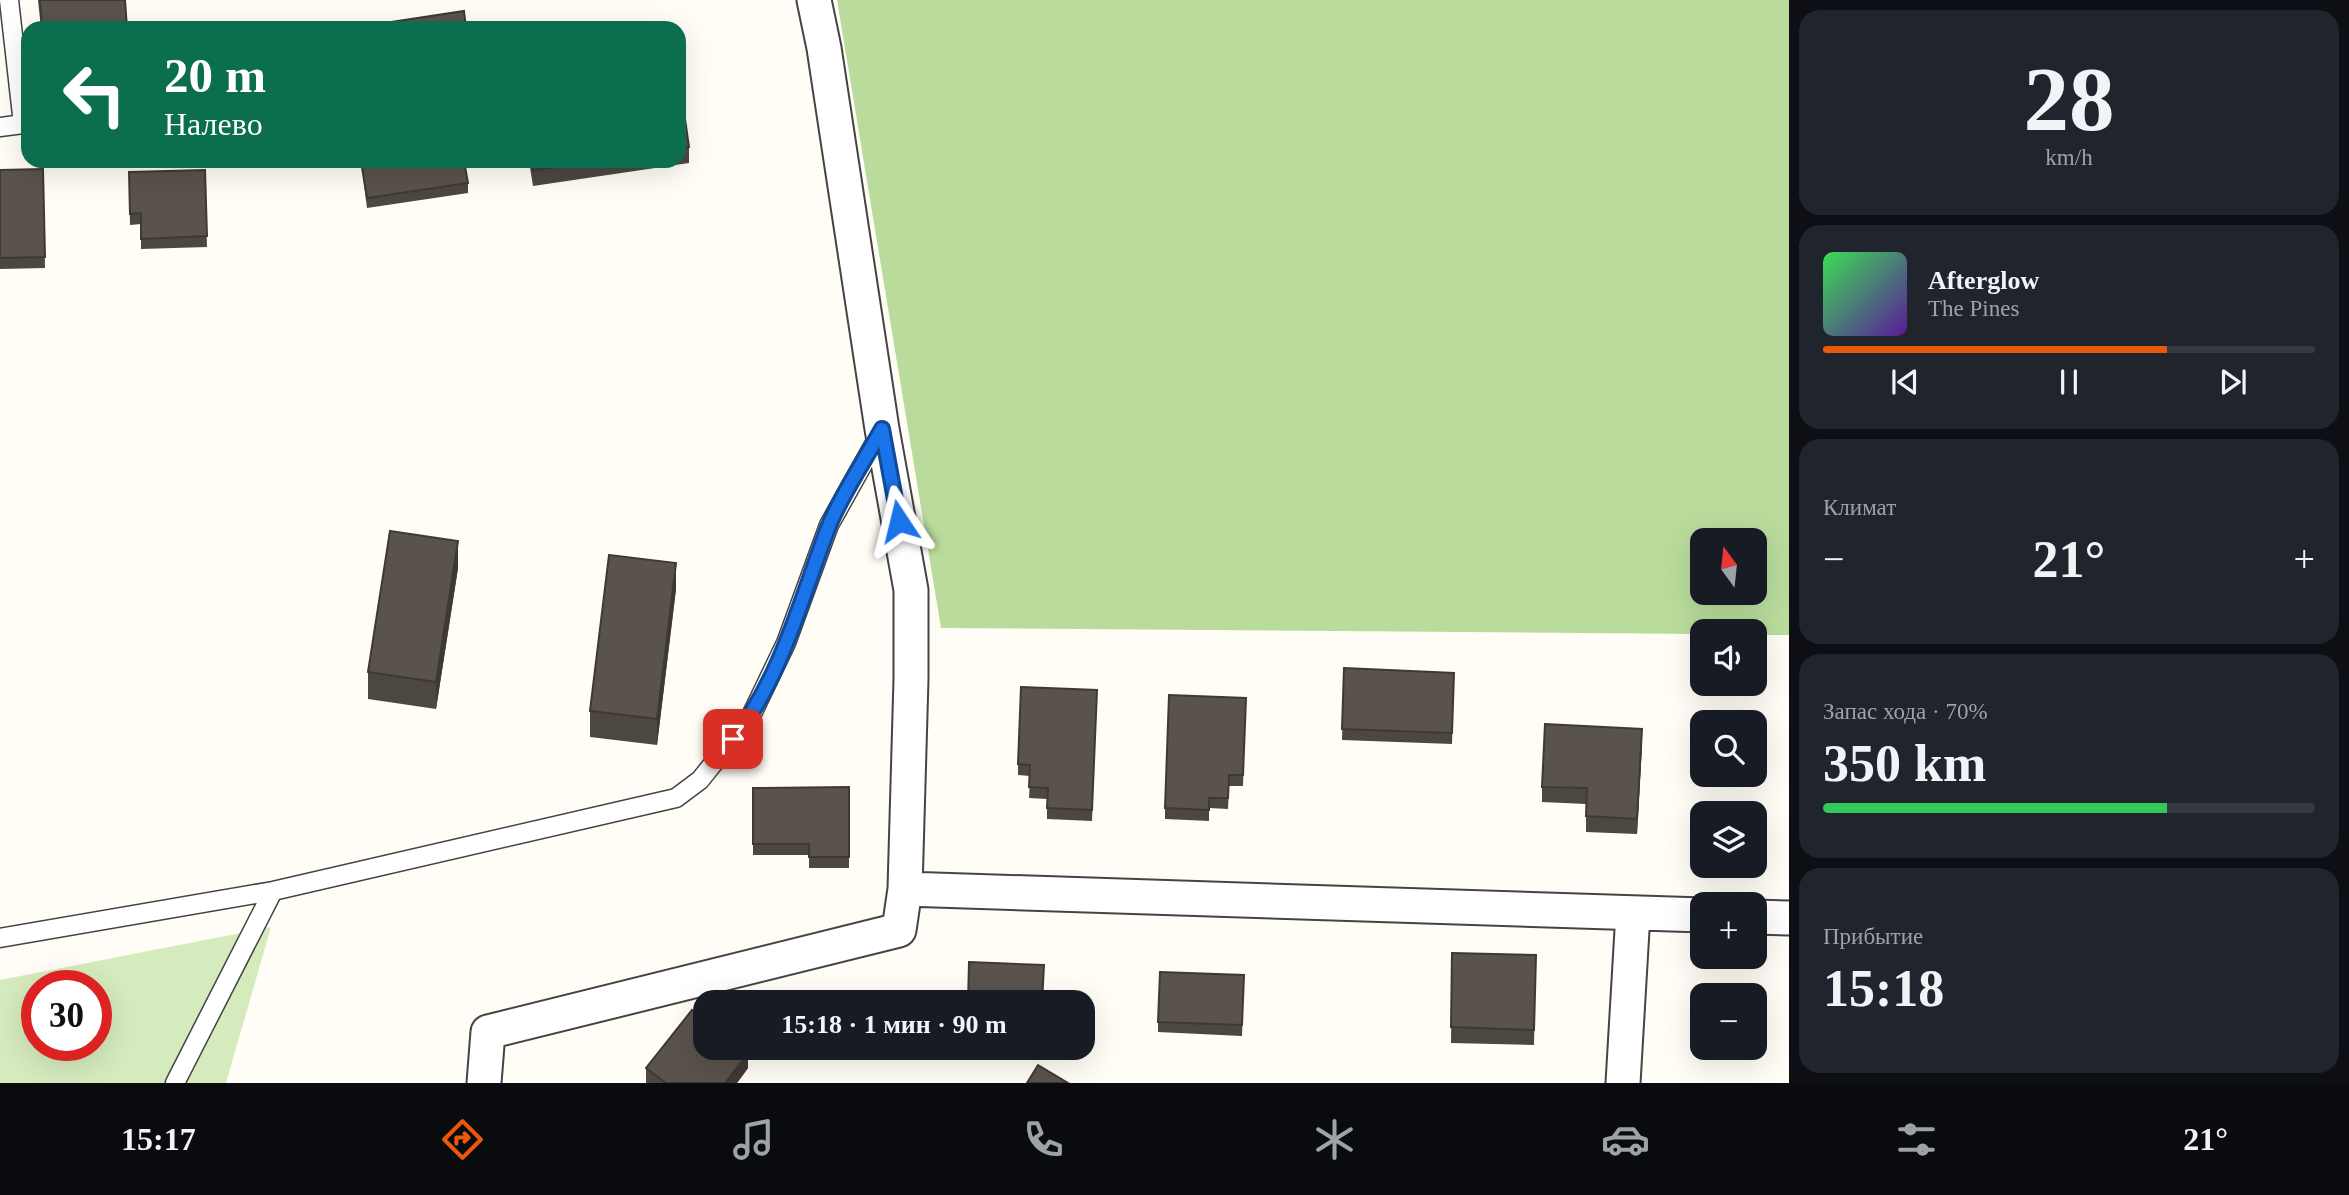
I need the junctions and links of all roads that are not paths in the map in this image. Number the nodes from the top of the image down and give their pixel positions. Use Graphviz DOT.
graph roads {
  1 [pos="9,0"];
  2 [pos="814,0"];
  3 [pos="21,106"];
  4 [pos="21,124"];
  5 [pos="0,127"];
  6 [pos="882,429"];
  7 [pos="905,889"];
  8 [pos="273,891"];
  9 [pos="1633,913"];
  10 [pos="1690,915"];
  11 [pos="1767,917"];
  12 [pos="1789,918"];
  13 [pos="0,939"];
  14 [pos="175,1083"];
  15 [pos="484,1083"];
  16 [pos="1623,1083"];
  1 -- 3 [label="lane"];
  2 -- 6 [label="street"];
  4 -- 5 [label="lane"];
  6 -- 7 [label="street"];
  6 -- 8 [label="lane"];
  7 -- 9 [label="street"];
  7 -- 15 [label="street"];
  8 -- 13 [label="lane"];
  8 -- 14 [label="lane"];
  9 -- 10 [label="street"];
  9 -- 16 [label="street"];
  11 -- 12 [label="street"];
}
